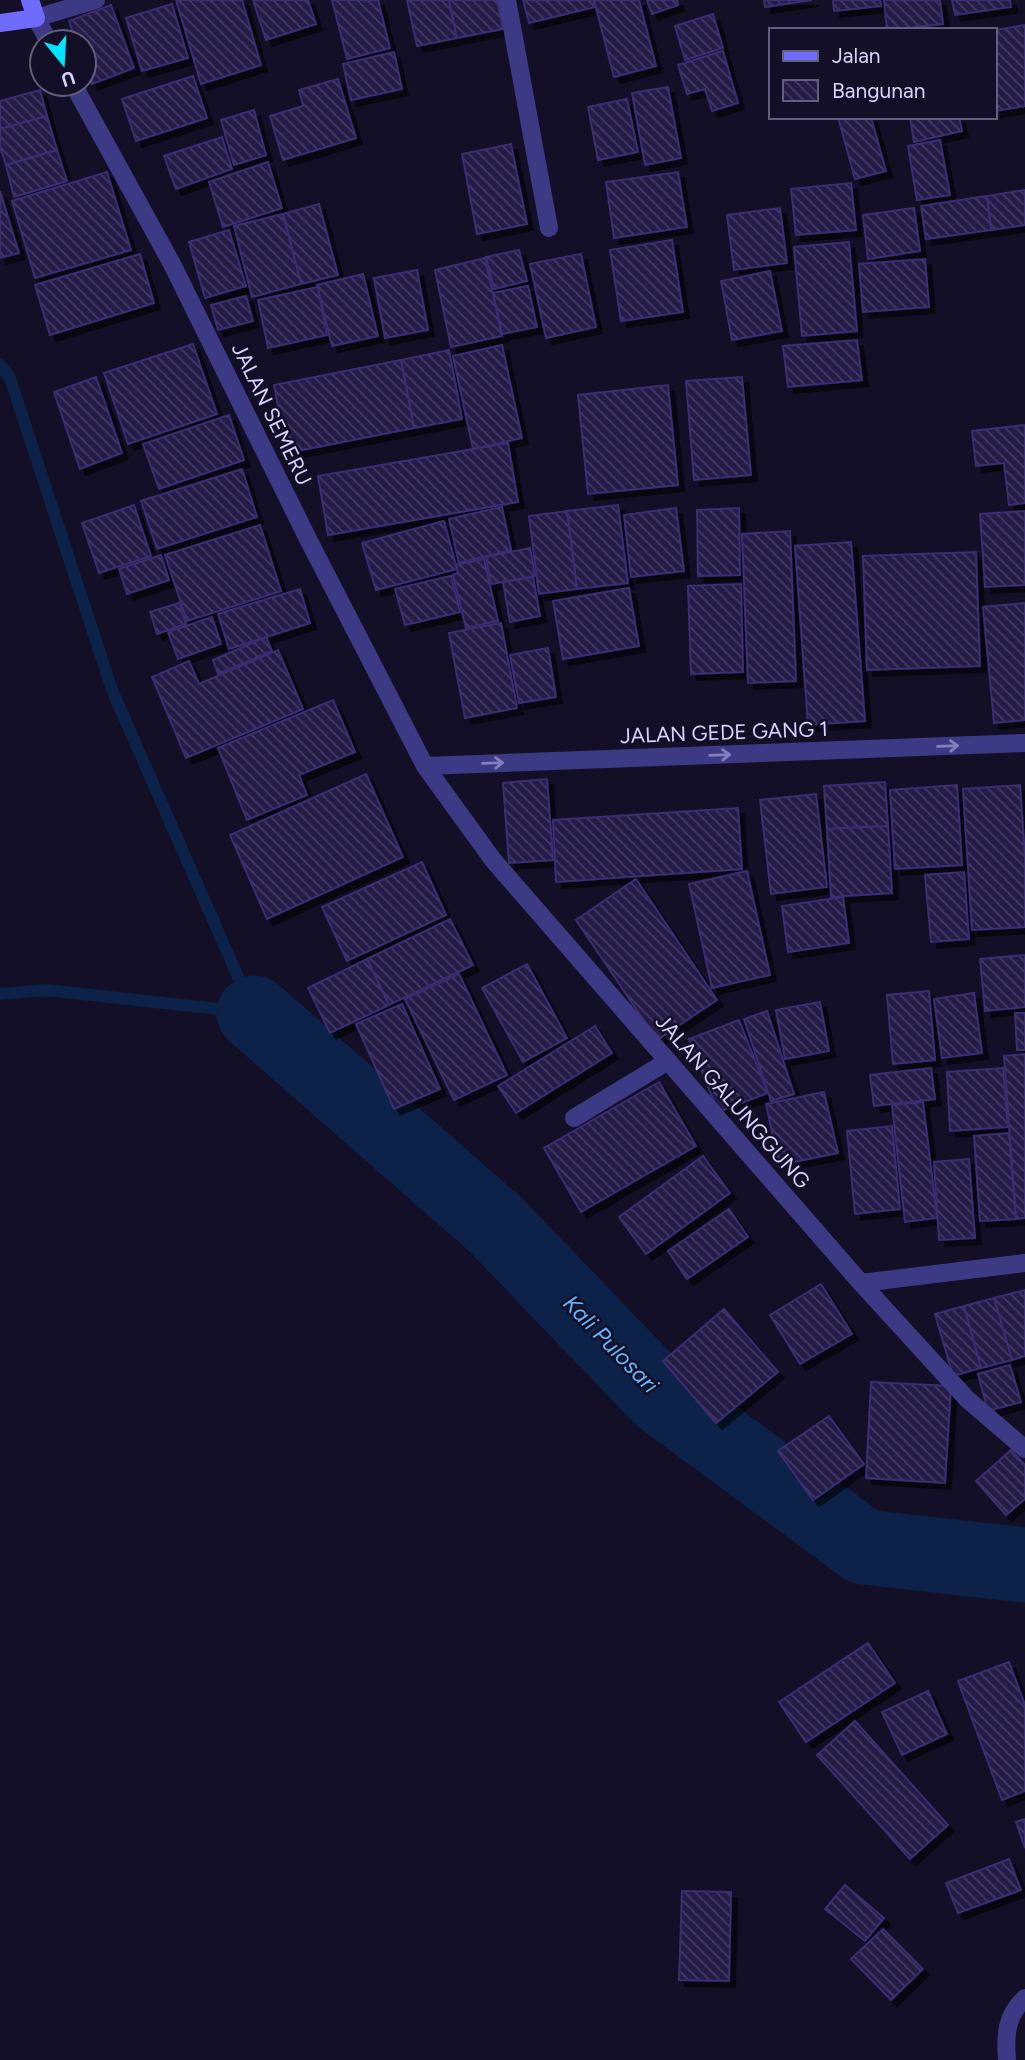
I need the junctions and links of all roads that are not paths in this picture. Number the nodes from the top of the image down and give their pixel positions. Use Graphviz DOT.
graph roads {
  1 [pos="30,0"];
  2 [pos="96,0"];
  3 [pos="507,0"];
  4 [pos="36,18"];
  5 [pos="0,23"];
  6 [pos="41,28"];
  7 [pos="81,98"];
  8 [pos="549,228"];
  9 [pos="1025,743"];
  10 [pos="425,766"];
  11 [pos="668,1061"];
  12 [pos="574,1118"];
  13 [pos="1025,1263"];
  14 [pos="861,1283"];
  15 [pos="1025,1449"];
  16 [pos="1020,2002"];
  17 [pos="1007,2060"];
  1 -- 4 [label="street"];
  2 -- 4 [label="street"];
  3 -- 8 [label="street"];
  4 -- 5 [label="street"];
  4 -- 6 [label="street"];
  7 -- 10 [label="street, JALAN SEMERU"];
  10 -- 9 [label="street, JALAN GEDE GANG 1, one-way"];
  10 -- 11 [label="street, JALAN GALUNGGUNG"];
  11 -- 12 [label="street"];
  11 -- 14 [label="street, JALAN GALUNGGUNG"];
  13 -- 14 [label="street"];
  14 -- 15 [label="street, JALAN GALUNGGUNG"];
  16 -- 17 [label="street"];
}
